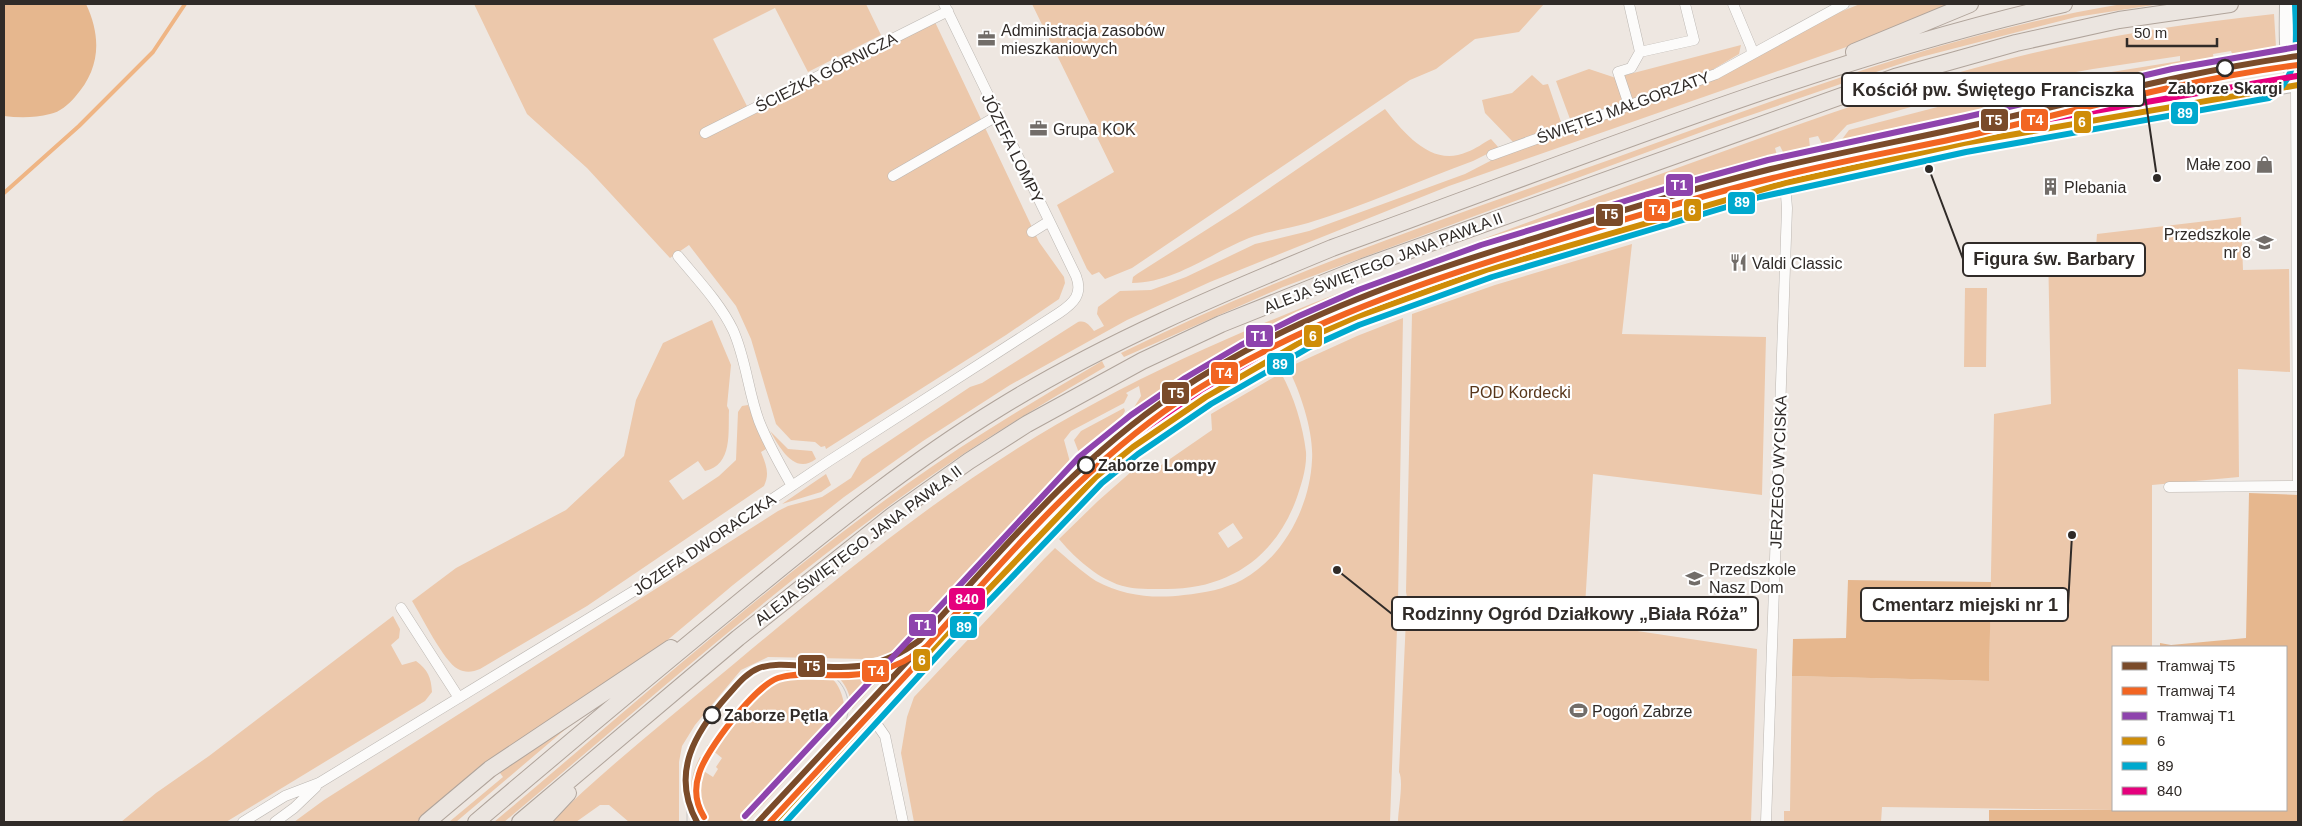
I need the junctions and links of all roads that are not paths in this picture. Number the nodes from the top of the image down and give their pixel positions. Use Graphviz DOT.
graph roads {
  1 [pos="1629,4"];
  2 [pos="1685,4"];
  3 [pos="1733,4"];
  4 [pos="1970,4"];
  5 [pos="2064,4"];
  6 [pos="2230,4"];
  7 [pos="2286,4"];
  8 [pos="1839,5"];
  9 [pos="946,7"];
  10 [pos="1640,52"];
  11 [pos="1752,54"];
  12 [pos="2287,63"];
  13 [pos="2298,84"];
  14 [pos="2266,90"];
  15 [pos="1759,94"];
  16 [pos="1629,106"];
  17 [pos="997,116"];
  18 [pos="705,132"];
  19 [pos="1492,155"];
  20 [pos="893,176"];
  21 [pos="1785,182"];
  22 [pos="1048,222"];
  23 [pos="1032,232"];
  24 [pos="678,256"];
  25 [pos="1079,293"];
  26 [pos="792,486"];
  27 [pos="2298,486"];
  28 [pos="2169,487"];
  29 [pos="402,608"];
  30 [pos="716,621"];
  31 [pos="459,698"];
  32 [pos="871,716"];
  33 [pos="597,759"];
  34 [pos="319,783"];
  35 [pos="243,822"];
  36 [pos="275,822"];
  37 [pos="427,822"];
  38 [pos="476,822"];
  39 [pos="520,822"];
  40 [pos="541,822"];
  41 [pos="774,822"];
  42 [pos="903,822"];
  43 [pos="1766,822"];
  1 -- 10 [label="street"];
  2 -- 10 [label="street"];
  3 -- 11 [label="street"];
  4 -- 15 [label="main road"];
  5 -- 15 [label="main road, ALEJA ŚWIĘTEGO JANA PAWŁA II"];
  6 -- 33 [label="main road, ALEJA ŚWIĘTEGO JANA PAWŁA II"];
  7 -- 12 [label="street"];
  8 -- 11 [label="street, ŚWIĘTEJ MAŁGORZATY"];
  9 -- 17 [label="street, JÓZEFA LOMPY"];
  9 -- 18 [label="street, ŚCIEŻKA GÓRNICZA"];
  10 -- 16 [label="street"];
  11 -- 16 [label="street, ŚWIĘTEJ MAŁGORZATY"];
  12 -- 13 [label="street"];
  12 -- 14 [label="street"];
  13 -- 14 [label="street"];
  13 -- 27 [label="street"];
  14 -- 21 [label="street"];
  15 -- 30 [label="main road, ALEJA ŚWIĘTEGO JANA PAWŁA II"];
  16 -- 19 [label="street, ŚWIĘTEJ MAŁGORZATY"];
  17 -- 20 [label="street"];
  17 -- 22 [label="street, JÓZEFA LOMPY"];
  21 -- 32 [label="street"];
  21 -- 43 [label="street, JERZEGO WYCISKA"];
  22 -- 23 [label="street"];
  22 -- 25 [label="street, JÓZEFA LOMPY"];
  24 -- 26 [label="street"];
  25 -- 26 [label="street, JÓZEFA DWORACZKA"];
  26 -- 31 [label="street, JÓZEFA DWORACZKA"];
  27 -- 28 [label="street"];
  29 -- 31 [label="street"];
  30 -- 37 [label="main road"];
  30 -- 38 [label="main road, ALEJA ŚWIĘTEGO JANA PAWŁA II"];
  31 -- 34 [label="street, JÓZEFA DWORACZKA"];
  32 -- 41 [label="street"];
  32 -- 42 [label="street"];
  33 -- 39 [label="main road, ALEJA ŚWIĘTEGO JANA PAWŁA II"];
  33 -- 40 [label="main road"];
  34 -- 35 [label="street, JÓZEFA DWORACZKA"];
  34 -- 36 [label="street, JÓZEFA DWORACZKA"];
}
